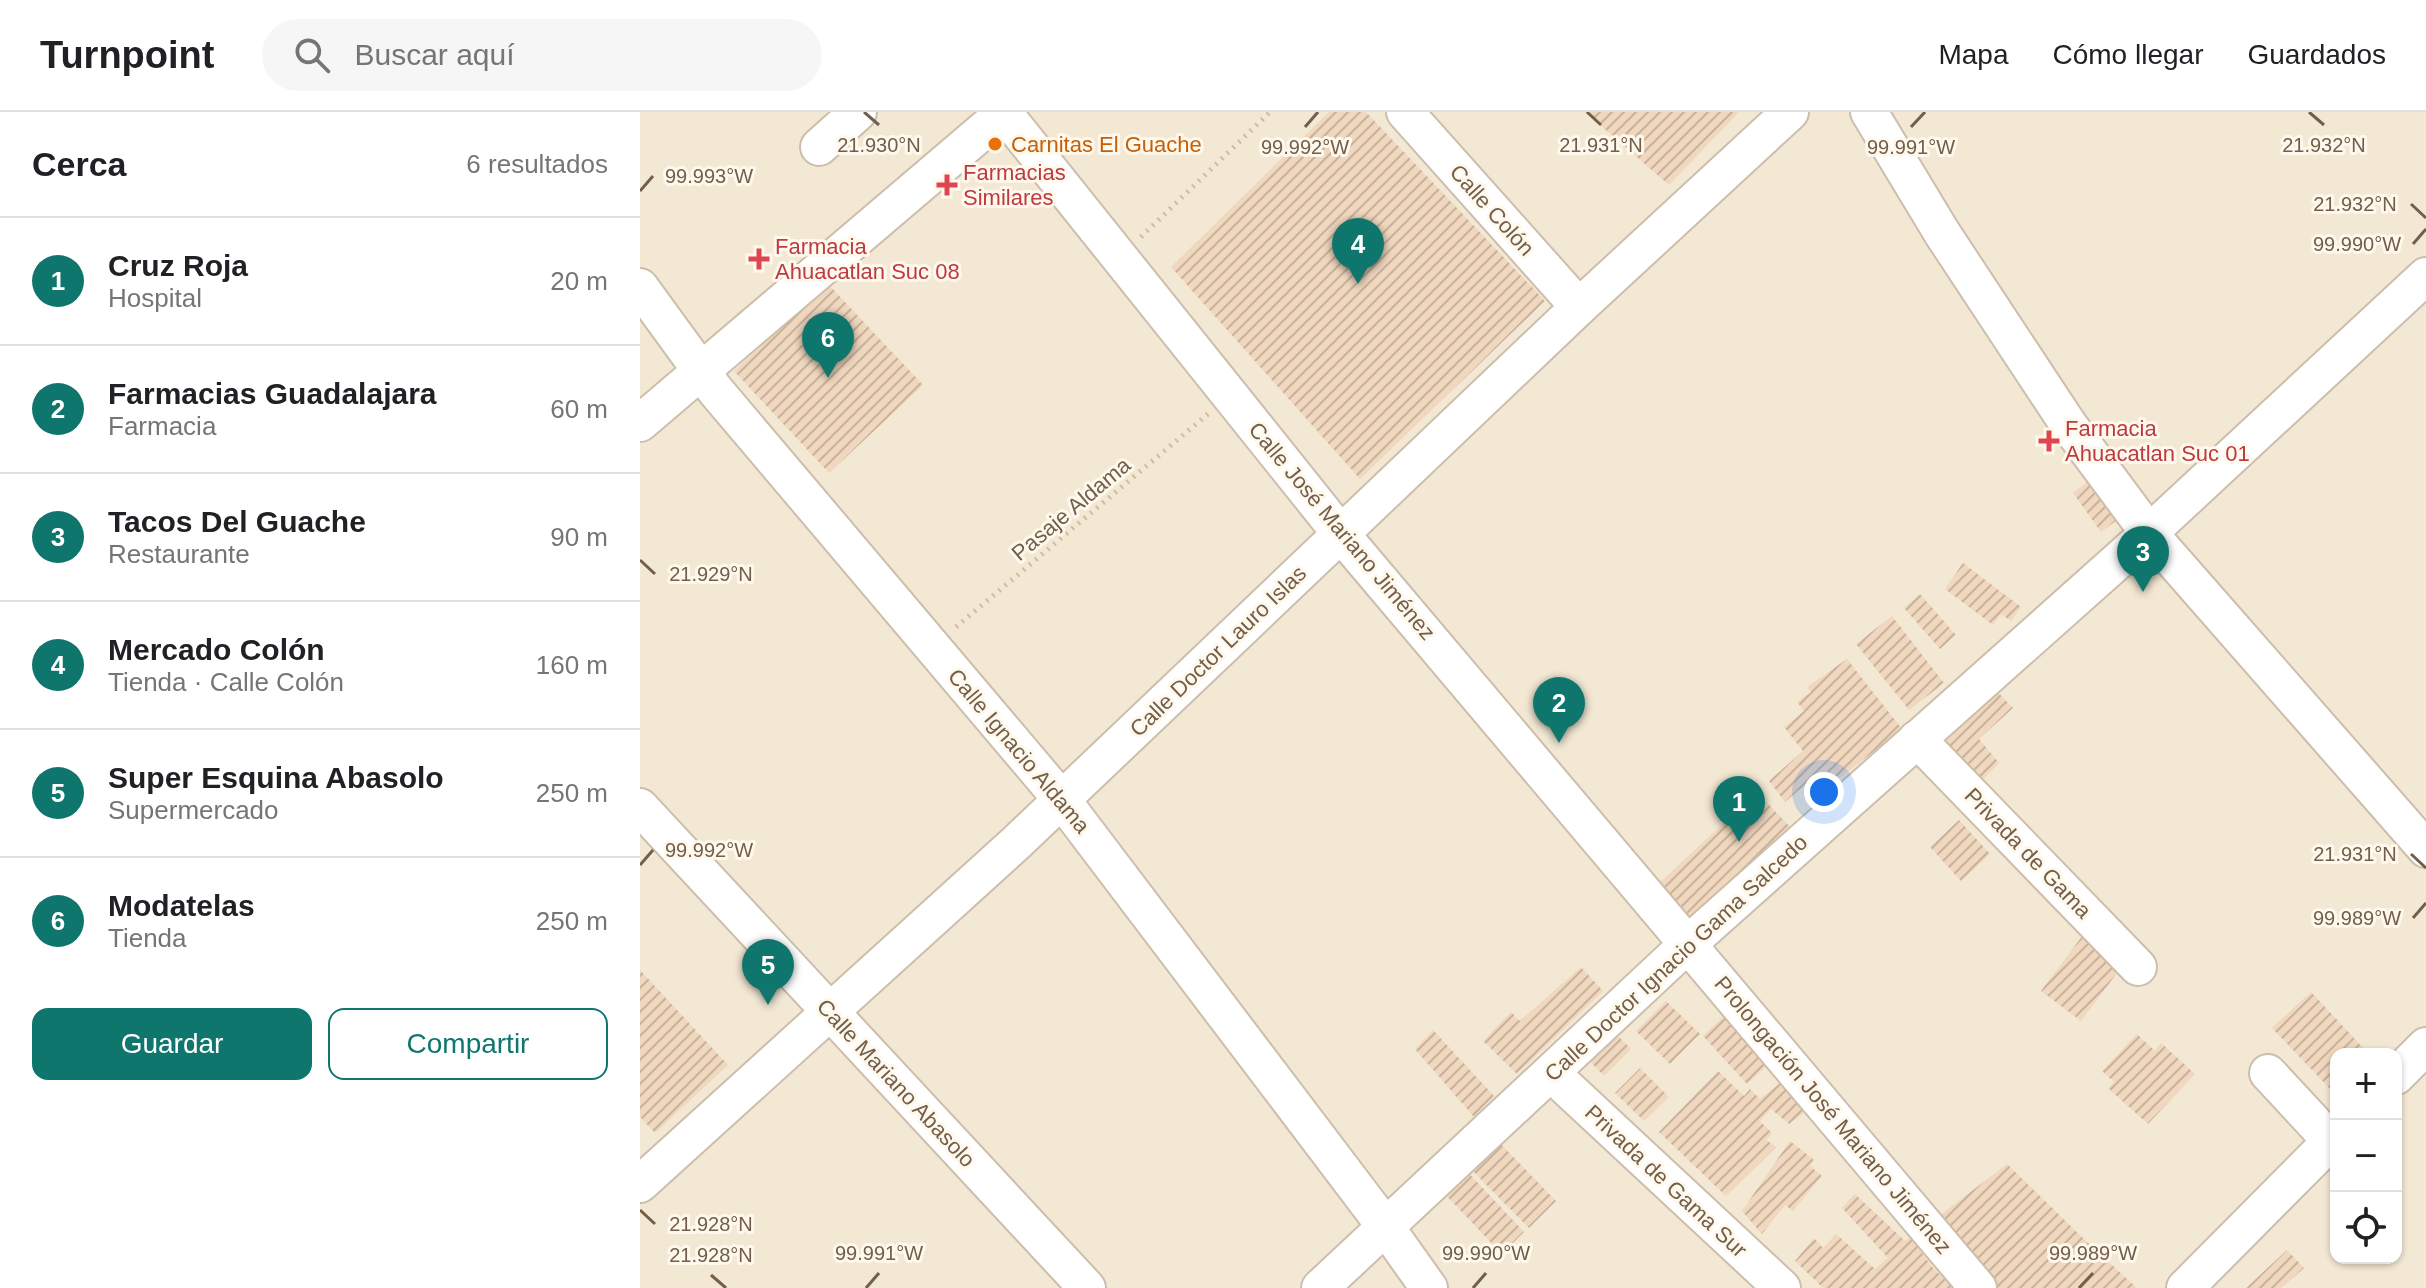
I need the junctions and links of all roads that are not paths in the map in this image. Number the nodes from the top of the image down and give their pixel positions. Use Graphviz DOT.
graph roads {
  1 [pos="858,112"];
  2 [pos="1004,112"];
  3 [pos="1405,112"];
  4 [pos="1790,112"];
  5 [pos="1869,112"];
  6 [pos="819,147"];
  7 [pos="2426,276"];
  8 [pos="640,287"];
  9 [pos="1579,307"];
  10 [pos="702,372"];
  11 [pos="640,423"];
  12 [pos="2149,533"];
  13 [pos="1341,534"];
  14 [pos="1917,739"];
  15 [pos="1062,800"];
  16 [pos="640,807"];
  17 [pos="2426,849"];
  18 [pos="1689,943"];
  19 [pos="2138,967"];
  20 [pos="830,1011"];
  21 [pos="2426,1046"];
  22 [pos="2402,1070"];
  23 [pos="1551,1073"];
  24 [pos="2268,1073"];
  25 [pos="2330,1134"];
  26 [pos="2330,1142"];
  27 [pos="640,1184"];
  28 [pos="1385,1226"];
  29 [pos="1087,1288"];
  30 [pos="1320,1288"];
  31 [pos="1429,1288"];
  32 [pos="1782,1288"];
  33 [pos="1978,1288"];
  34 [pos="2185,1288"];
  1 -- 6 [label="street"];
  2 -- 10 [label="street"];
  2 -- 13 [label="street, Calle José Mariano Jiménez"];
  3 -- 9 [label="street, Calle Colón"];
  4 -- 9 [label="street, Calle Doctor Lauro Islas"];
  5 -- 12 [label="street"];
  7 -- 12 [label="street, Calle Doctor Ignacio Gama Salcedo"];
  8 -- 10 [label="street, Calle Ignacio Aldama"];
  9 -- 13 [label="street, Calle Doctor Lauro Islas"];
  10 -- 11 [label="street"];
  10 -- 15 [label="street, Calle Ignacio Aldama"];
  12 -- 14 [label="street, Calle Doctor Ignacio Gama Salcedo"];
  12 -- 17 [label="street"];
  13 -- 15 [label="street, Calle Doctor Lauro Islas"];
  13 -- 18 [label="street, Calle José Mariano Jiménez"];
  14 -- 18 [label="street, Calle Doctor Ignacio Gama Salcedo"];
  14 -- 19 [label="street, Privada de Gama"];
  15 -- 20 [label="street, Calle Doctor Lauro Islas"];
  15 -- 28 [label="street, Calle Ignacio Aldama"];
  16 -- 20 [label="street, Calle Mariano Abasolo"];
  18 -- 23 [label="street, Calle Doctor Ignacio Gama Salcedo"];
  18 -- 33 [label="street, Prolongación José Mariano Jiménez"];
  20 -- 27 [label="street, Calle Doctor Lauro Islas"];
  20 -- 29 [label="street, Calle Mariano Abasolo"];
  21 -- 22 [label="street"];
  23 -- 28 [label="street, Calle Doctor Ignacio Gama Salcedo"];
  23 -- 32 [label="street, Privada de Gama Sur"];
  24 -- 25 [label="street"];
  26 -- 34 [label="street"];
  28 -- 30 [label="street, Calle Doctor Ignacio Gama Salcedo"];
  28 -- 31 [label="street, Calle Ignacio Aldama"];
}
